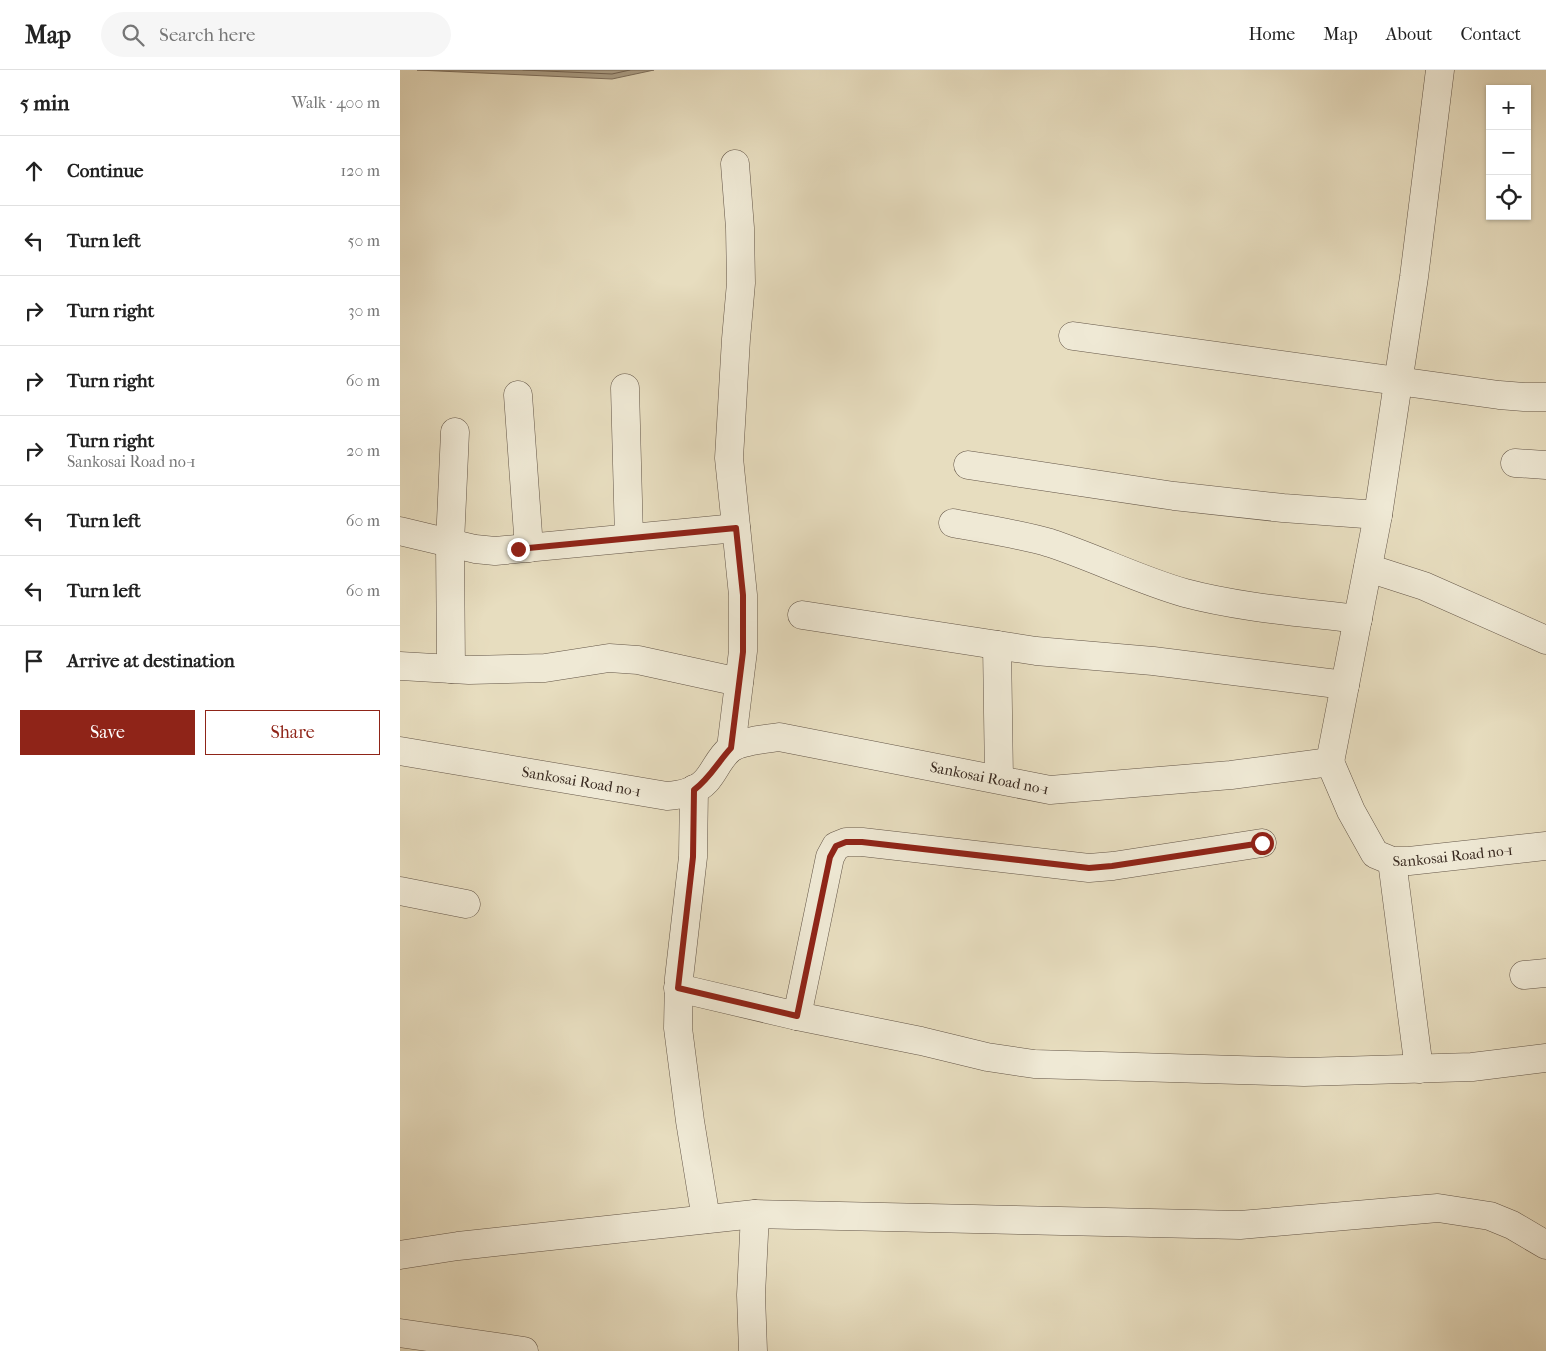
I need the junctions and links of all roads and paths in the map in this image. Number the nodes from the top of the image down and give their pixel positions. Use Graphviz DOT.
graph roads {
  1 [pos="1440,70"];
  2 [pos="735,164"];
  3 [pos="1073,336"];
  4 [pos="1398,380"];
  5 [pos="625,388"];
  6 [pos="518,396"];
  7 [pos="1546,397"];
  8 [pos="455,432"];
  9 [pos="1515,463"];
  10 [pos="968,465"];
  11 [pos="1546,465"];
  12 [pos="1378,514"];
  13 [pos="953,523"];
  14 [pos="736,528"];
  15 [pos="400,531"];
  16 [pos="629,538"];
  17 [pos="450,543"];
  18 [pos="529,548"];
  19 [pos="1368,568"];
  20 [pos="802,615"];
  21 [pos="1358,619"];
  22 [pos="1546,640"];
  23 [pos="997,644"];
  24 [pos="400,666"];
  25 [pos="451,669"];
  26 [pos="739,682"];
  27 [pos="1345,685"];
  28 [pos="731,748"];
  29 [pos="400,751"];
  30 [pos="1330,762"];
  31 [pos="998,779"];
  32 [pos="694,790"];
  33 [pos="1262,843"];
  34 [pos="1546,846"];
  35 [pos="1392,861"];
  36 [pos="400,891"];
  37 [pos="466,904"];
  38 [pos="678,988"];
  39 [pos="797,1016"];
  40 [pos="1546,1058"];
  41 [pos="1419,1069"];
  42 [pos="755,1214"];
  43 [pos="706,1219"];
  44 [pos="1546,1245"];
  45 [pos="400,1256"];
  46 [pos="400,1333"];
  47 [pos="524,1351"];
  48 [pos="753,1351"];
  1 -- 4 [label="street"];
  2 -- 14 [label="street"];
  3 -- 4 [label="street"];
  4 -- 7 [label="street"];
  4 -- 12 [label="street"];
  5 -- 16 [label="street"];
  6 -- 18 [label="street"];
  8 -- 17 [label="street"];
  9 -- 11 [label="street"];
  10 -- 12 [label="street"];
  12 -- 19 [label="street"];
  13 -- 21 [label="street"];
  14 -- 16 [label="street"];
  14 -- 26 [label="street"];
  15 -- 17 [label="street"];
  16 -- 18 [label="street"];
  17 -- 18 [label="street"];
  17 -- 25 [label="street"];
  19 -- 21 [label="street"];
  19 -- 22 [label="street"];
  20 -- 23 [label="street"];
  21 -- 27 [label="street"];
  23 -- 27 [label="street"];
  23 -- 31 [label="street"];
  24 -- 25 [label="street"];
  25 -- 26 [label="street"];
  26 -- 28 [label="street"];
  27 -- 30 [label="street"];
  28 -- 31 [label="street, Sankosai Road no-1"];
  28 -- 32 [label="street"];
  29 -- 32 [label="street, Sankosai Road no-1"];
  30 -- 31 [label="street, Sankosai Road no-1"];
  30 -- 35 [label="street, Sankosai Road no-1"];
  32 -- 38 [label="street"];
  33 -- 39 [label="street"];
  34 -- 35 [label="street, Sankosai Road no-1"];
  35 -- 41 [label="street"];
  36 -- 37 [label="street"];
  38 -- 39 [label="street"];
  38 -- 43 [label="street"];
  39 -- 41 [label="street"];
  40 -- 41 [label="street"];
  42 -- 43 [label="street"];
  42 -- 44 [label="street"];
  42 -- 48 [label="street"];
  43 -- 45 [label="street"];
  46 -- 47 [label="street"];
}
